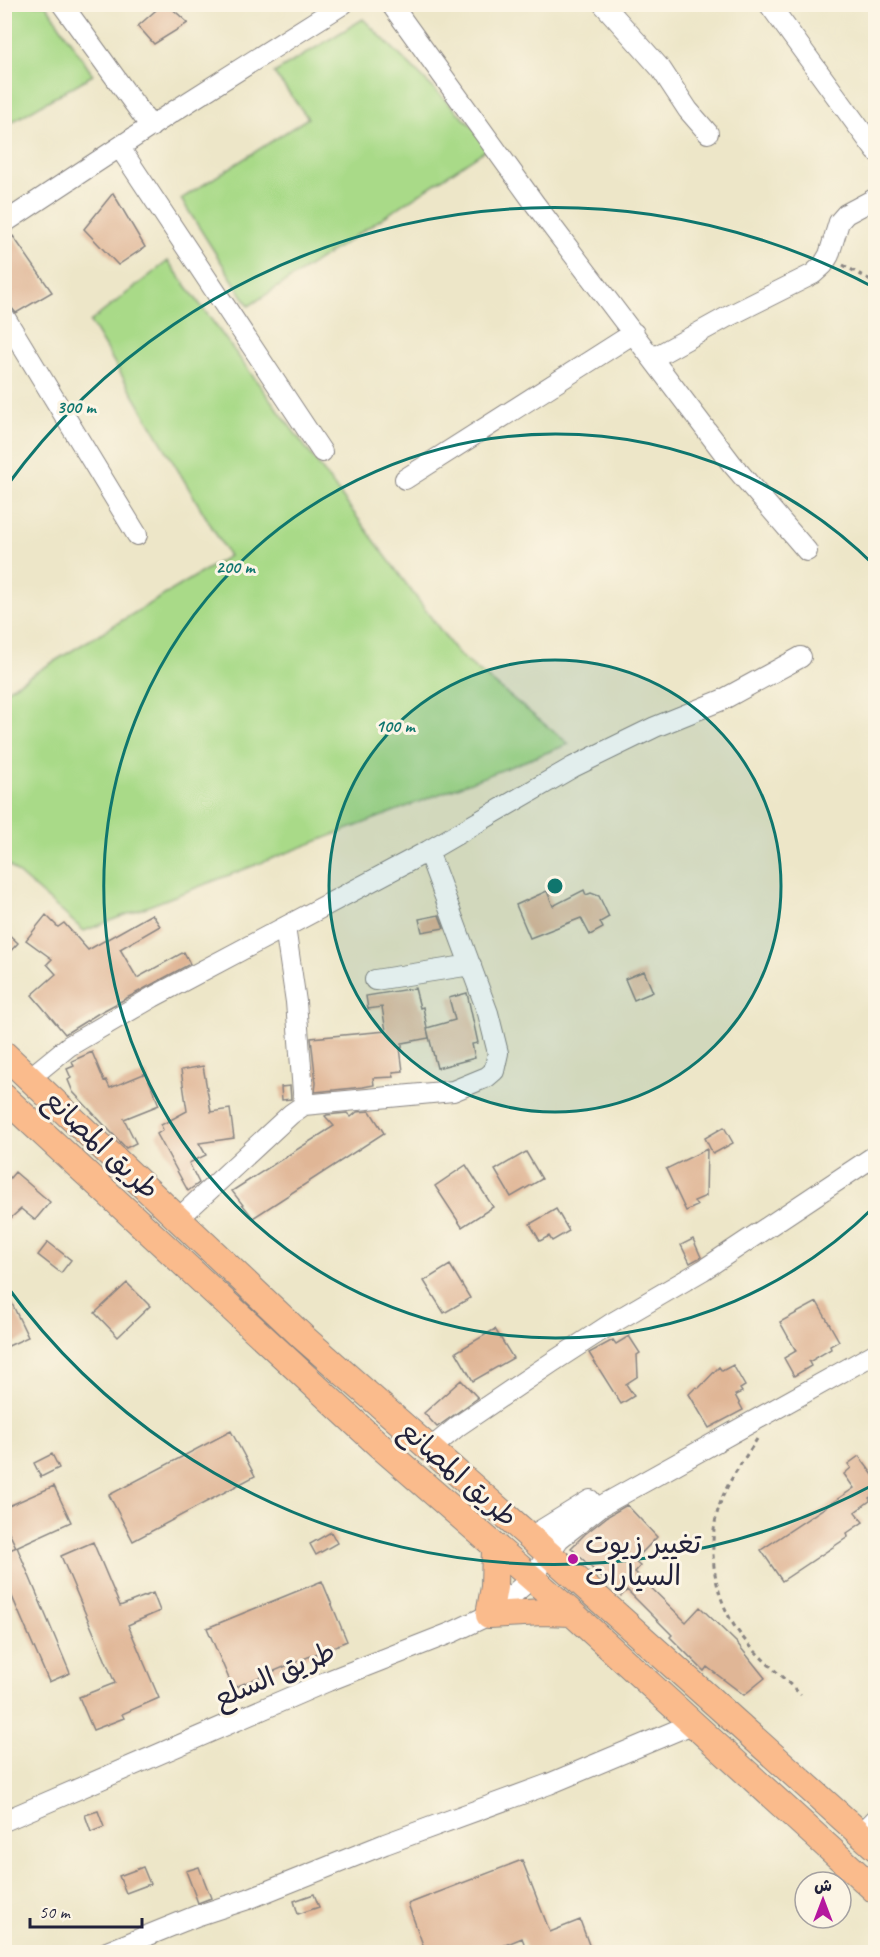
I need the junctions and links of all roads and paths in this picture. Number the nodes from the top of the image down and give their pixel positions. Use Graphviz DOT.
graph roads {
  1 [pos="62,4"];
  2 [pos="343,4"];
  3 [pos="391,4"];
  4 [pos="603,4"];
  5 [pos="769,4"];
  6 [pos="151,127"];
  7 [pos="708,133"];
  8 [pos="120,148"];
  9 [pos="876,152"];
  10 [pos="876,198"];
  11 [pos="4,223"];
  12 [pos="829,255"];
  13 [pos="876,283"];
  14 [pos="4,316"];
  15 [pos="634,333"];
  16 [pos="653,358"];
  17 [pos="322,452"];
  18 [pos="405,479"];
  19 [pos="137,535"];
  20 [pos="807,551"];
  21 [pos="801,657"];
  22 [pos="428,851"];
  23 [pos="285,927"];
  24 [pos="471,965"];
  25 [pos="375,981"];
  26 [pos="4,1054"];
  27 [pos="31,1077"];
  28 [pos="4,1097"];
  29 [pos="304,1105"];
  30 [pos="876,1155"];
  31 [pos="178,1219"];
  32 [pos="876,1341"];
  33 [pos="876,1353"];
  34 [pos="762,1432"];
  35 [pos="430,1449"];
  36 [pos="530,1537"];
  37 [pos="495,1547"];
  38 [pos="549,1556"];
  39 [pos="532,1578"];
  40 [pos="572,1613"];
  41 [pos="489,1615"];
  42 [pos="801,1695"];
  43 [pos="692,1724"];
  44 [pos="4,1821"];
  45 [pos="871,1834"];
  46 [pos="876,1891"];
  47 [pos="107,1953"];
  1 -- 6 [label="street"];
  2 -- 6 [label="street"];
  3 -- 15 [label="street"];
  4 -- 7 [label="street"];
  5 -- 9 [label="street"];
  6 -- 8 [label="street"];
  8 -- 11 [label="street"];
  8 -- 17 [label="street"];
  10 -- 12 [label="street"];
  12 -- 13 [label="path"];
  12 -- 16 [label="street"];
  14 -- 19 [label="street"];
  15 -- 16 [label="street"];
  15 -- 18 [label="street"];
  16 -- 20 [label="street"];
  21 -- 22 [label="street"];
  22 -- 23 [label="street"];
  22 -- 24 [label="street"];
  23 -- 27 [label="street"];
  23 -- 29 [label="street"];
  24 -- 25 [label="street"];
  24 -- 29 [label="street"];
  26 -- 27 [label="main road, طريق المصانع"];
  27 -- 31 [label="main road, طريق المصانع"];
  28 -- 37 [label="main road, طريق المصانع"];
  29 -- 31 [label="street"];
  30 -- 35 [label="street"];
  31 -- 35 [label="main road, طريق المصانع"];
  32 -- 36 [label="street"];
  33 -- 38 [label="street, طريق السلع"];
  34 -- 42 [label="path"];
  35 -- 36 [label="main road, طريق المصانع"];
  36 -- 38 [label="main road, طريق المصانع"];
  37 -- 39 [label="main road, طريق المصانع"];
  37 -- 41 [label="main road"];
  38 -- 39 [label="street, طريق السلع"];
  38 -- 45 [label="main road, طريق المصانع"];
  39 -- 40 [label="main road, طريق المصانع"];
  39 -- 41 [label="street, طريق السلع"];
  40 -- 41 [label="main road"];
  40 -- 43 [label="main road, طريق المصانع"];
  41 -- 44 [label="street, طريق السلع"];
  43 -- 46 [label="main road, طريق المصانع"];
  43 -- 47 [label="street"];
}
